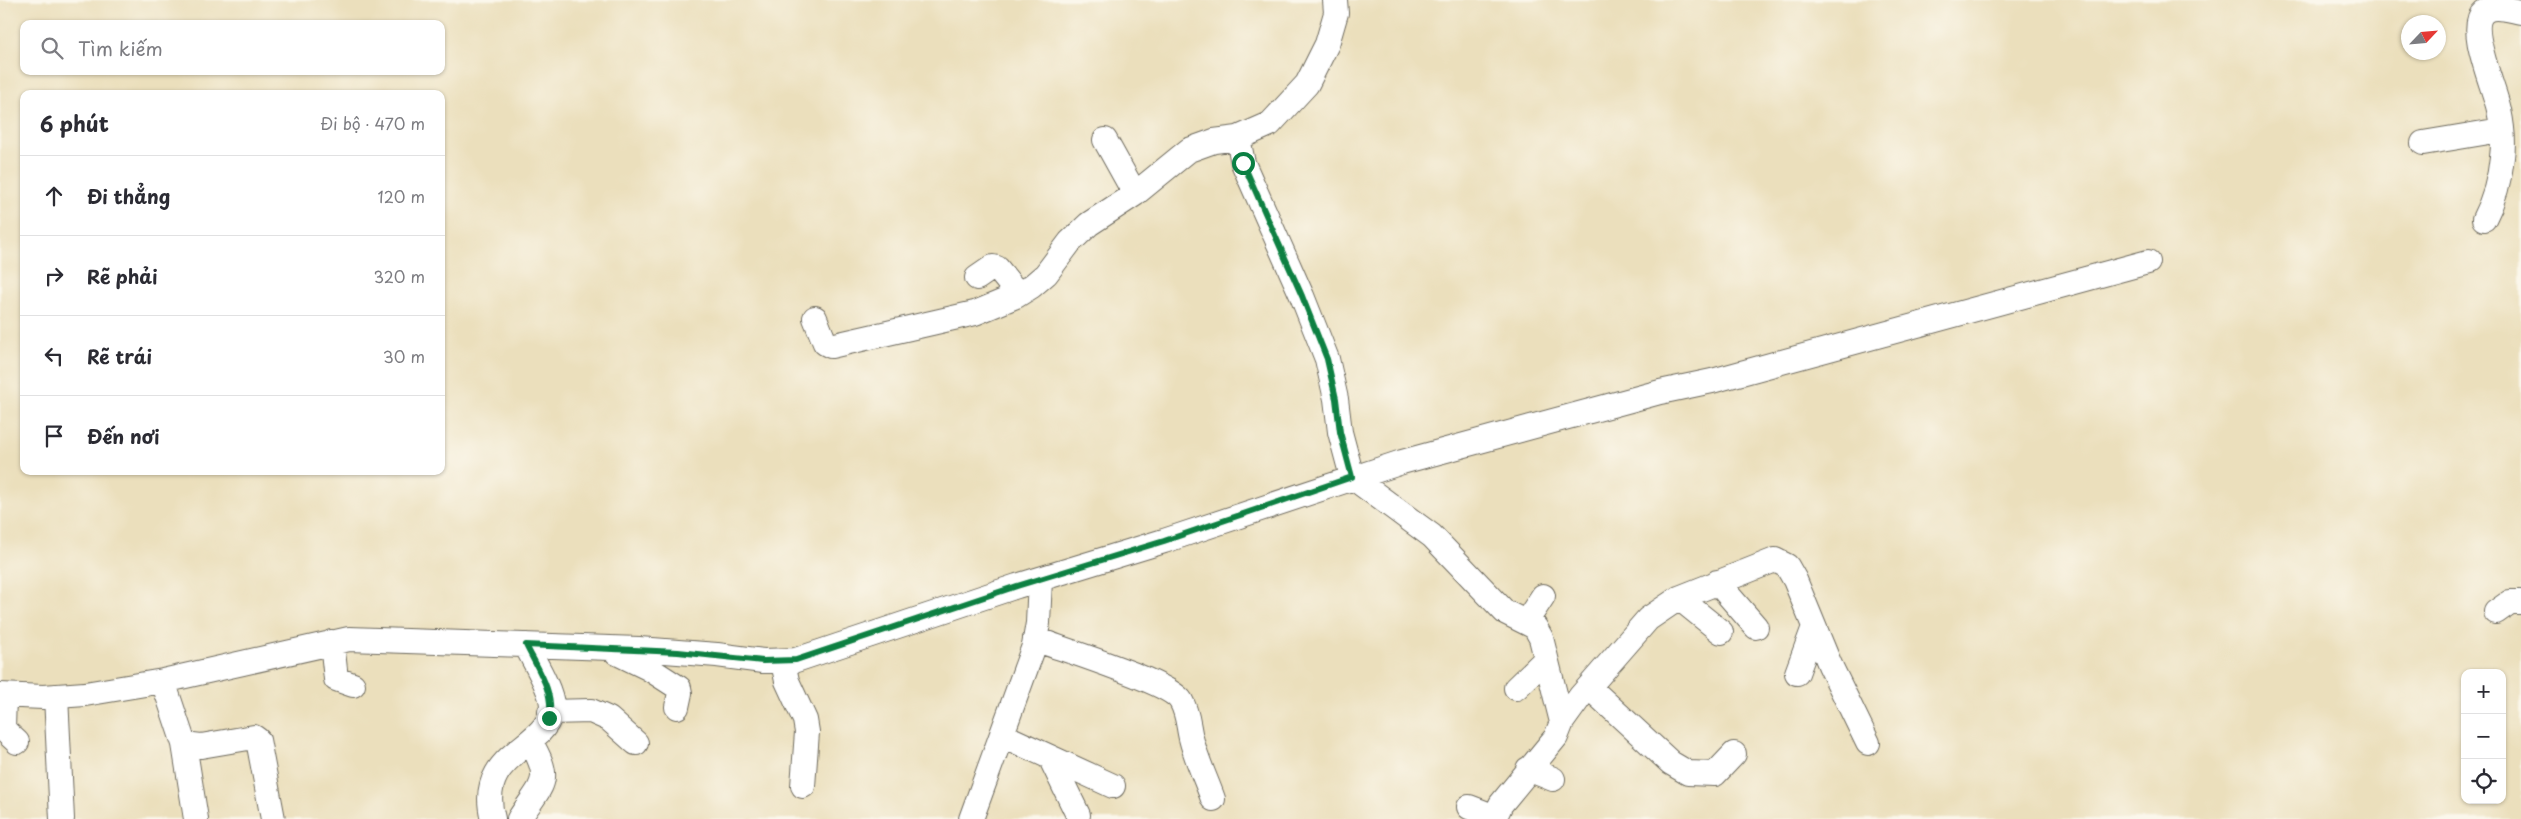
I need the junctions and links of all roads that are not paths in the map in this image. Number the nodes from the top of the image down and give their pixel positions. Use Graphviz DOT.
graph roads {
  1 [pos="1335,0"];
  2 [pos="2521,12"];
  3 [pos="2501,130"];
  4 [pos="1238,138"];
  5 [pos="1105,140"];
  6 [pos="2423,143"];
  7 [pos="1135,194"];
  8 [pos="2484,218"];
  9 [pos="2148,262"];
  10 [pos="978,278"];
  11 [pos="1018,294"];
  12 [pos="815,318"];
  13 [pos="1352,477"];
  14 [pos="1040,579"];
  15 [pos="1717,582"];
  16 [pos="1543,596"];
  17 [pos="1679,598"];
  18 [pos="2521,602"];
  19 [pos="2496,612"];
  20 [pos="1526,622"];
  21 [pos="1756,627"];
  22 [pos="1814,627"];
  23 [pos="1721,632"];
  24 [pos="1036,639"];
  25 [pos="332,642"];
  26 [pos="526,645"];
  27 [pos="609,648"];
  28 [pos="1546,659"];
  29 [pos="783,662"];
  30 [pos="1797,672"];
  31 [pos="163,681"];
  32 [pos="353,685"];
  33 [pos="1516,688"];
  34 [pos="1590,688"];
  35 [pos="2,696"];
  36 [pos="56,696"];
  37 [pos="677,707"];
  38 [pos="550,712"];
  39 [pos="1562,722"];
  40 [pos="1002,735"];
  41 [pos="530,741"];
  42 [pos="17,742"];
  43 [pos="636,743"];
  44 [pos="1868,743"];
  45 [pos="184,744"];
  46 [pos="1734,754"];
  47 [pos="1050,757"];
  48 [pos="1528,769"];
  49 [pos="1553,779"];
  50 [pos="803,786"];
  51 [pos="1113,786"];
  52 [pos="1213,799"];
  53 [pos="1469,807"];
  54 [pos="1078,815"];
  55 [pos="1494,818"];
  56 [pos="62,819"];
  57 [pos="196,819"];
  58 [pos="272,819"];
  59 [pos="492,819"];
  60 [pos="519,819"];
  61 [pos="971,819"];
  1 -- 4 [label="street"];
  2 -- 3 [label="street"];
  3 -- 6 [label="street"];
  3 -- 8 [label="street"];
  4 -- 7 [label="street"];
  4 -- 13 [label="street"];
  5 -- 7 [label="street"];
  7 -- 11 [label="street"];
  9 -- 13 [label="street"];
  10 -- 11 [label="street"];
  11 -- 12 [label="street"];
  13 -- 14 [label="street"];
  13 -- 20 [label="street"];
  14 -- 24 [label="street"];
  14 -- 29 [label="street"];
  15 -- 17 [label="street"];
  15 -- 21 [label="street"];
  15 -- 22 [label="street"];
  16 -- 20 [label="street"];
  17 -- 23 [label="street"];
  17 -- 34 [label="street"];
  18 -- 19 [label="street"];
  20 -- 28 [label="street"];
  22 -- 30 [label="street"];
  22 -- 44 [label="street"];
  24 -- 40 [label="street"];
  24 -- 52 [label="street"];
  25 -- 26 [label="street"];
  25 -- 31 [label="street"];
  25 -- 32 [label="street"];
  26 -- 27 [label="street"];
  26 -- 38 [label="street"];
  27 -- 29 [label="street"];
  27 -- 37 [label="street"];
  28 -- 33 [label="street"];
  28 -- 39 [label="street"];
  29 -- 50 [label="street"];
  31 -- 36 [label="street"];
  31 -- 45 [label="street"];
  34 -- 39 [label="street"];
  34 -- 46 [label="street"];
  35 -- 36 [label="street"];
  35 -- 42 [label="street"];
  36 -- 56 [label="street"];
  38 -- 41 [label="street"];
  38 -- 43 [label="street"];
  39 -- 48 [label="street"];
  40 -- 47 [label="street"];
  40 -- 61 [label="street"];
  41 -- 59 [label="street"];
  41 -- 60 [label="street"];
  45 -- 57 [label="street"];
  45 -- 58 [label="street"];
  47 -- 51 [label="street"];
  47 -- 54 [label="street"];
  48 -- 49 [label="street"];
  48 -- 55 [label="street"];
  53 -- 55 [label="street"];
}
